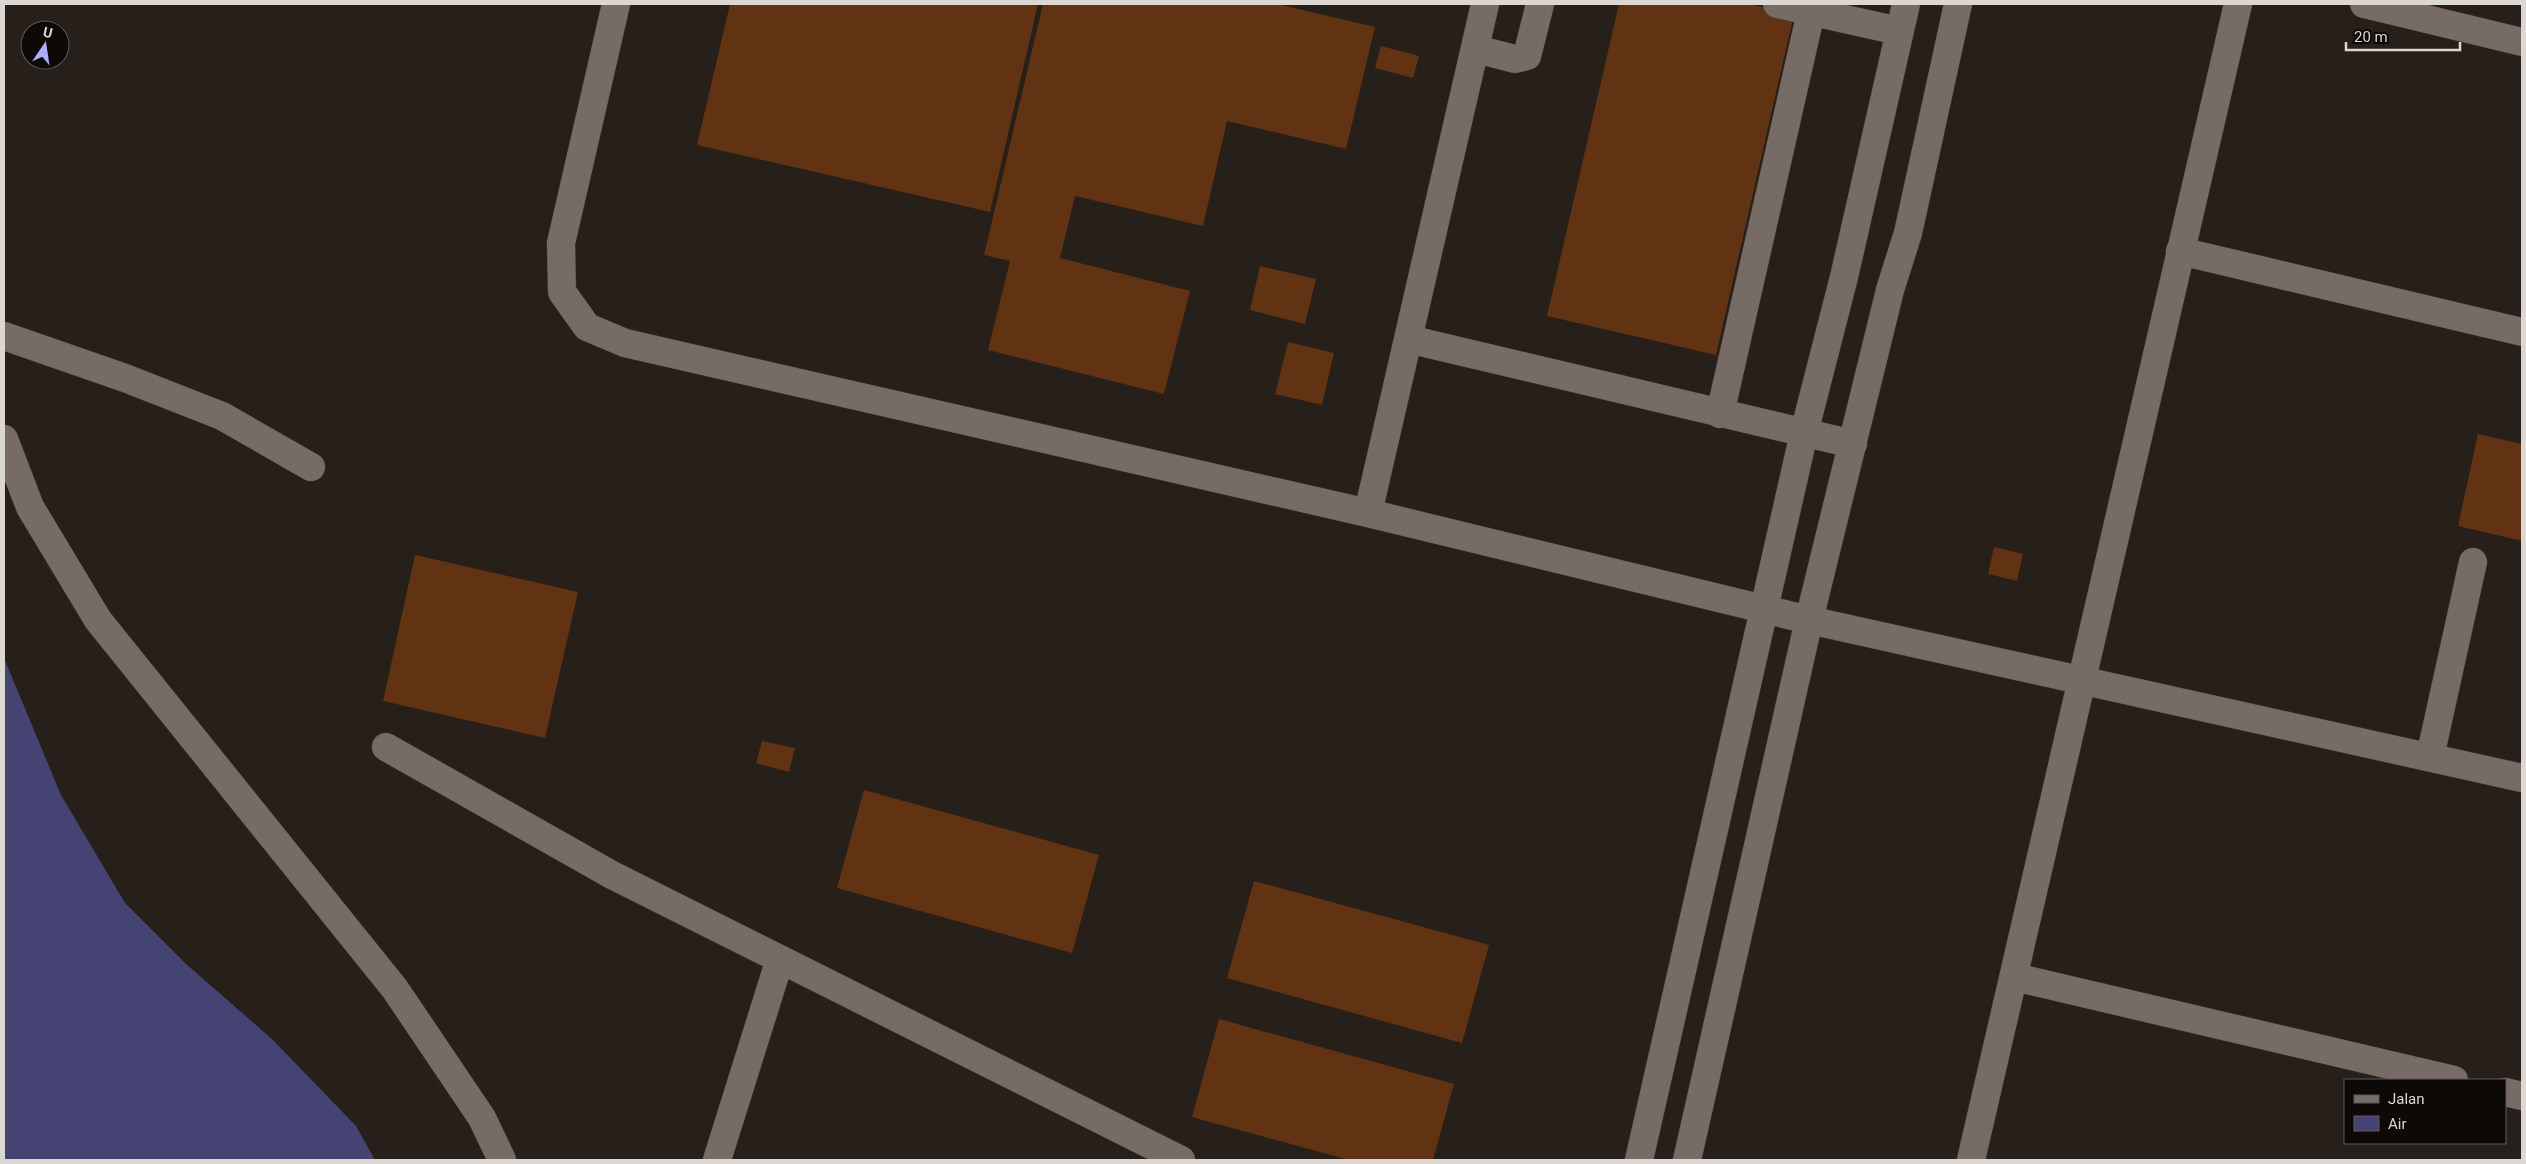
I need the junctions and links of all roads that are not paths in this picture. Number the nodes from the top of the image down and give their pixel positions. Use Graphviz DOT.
graph roads {
  1 [pos="616,4"];
  2 [pos="1540,4"];
  3 [pos="1777,4"];
  4 [pos="1906,4"];
  5 [pos="1958,4"];
  6 [pos="2238,4"];
  7 [pos="2364,4"];
  8 [pos="1478,5"];
  9 [pos="1811,12"];
  10 [pos="1899,31"];
  11 [pos="2522,42"];
  12 [pos="1476,49"];
  13 [pos="2180,251"];
  14 [pos="2522,332"];
  15 [pos="4,336"];
  16 [pos="1408,338"];
  17 [pos="1720,414"];
  18 [pos="1804,432"];
  19 [pos="4,439"];
  20 [pos="1853,444"];
  21 [pos="311,467"];
  22 [pos="1368,513"];
  23 [pos="2473,562"];
  24 [pos="1764,609"];
  25 [pos="1809,620"];
  26 [pos="2083,679"];
  27 [pos="386,747"];
  28 [pos="2430,757"];
  29 [pos="2522,778"];
  30 [pos="780,960"];
  31 [pos="2014,977"];
  32 [pos="2450,1079"];
  33 [pos="2506,1092"];
  34 [pos="2522,1096"];
  35 [pos="502,1160"];
  36 [pos="717,1160"];
  37 [pos="1181,1160"];
  38 [pos="1639,1160"];
  39 [pos="1687,1160"];
  40 [pos="1971,1160"];
  1 -- 22 [label="lane"];
  2 -- 12 [label="lane"];
  3 -- 9 [label="lane"];
  4 -- 10 [label="lane"];
  5 -- 20 [label="lane"];
  6 -- 13 [label="lane"];
  7 -- 11 [label="lane"];
  8 -- 12 [label="lane"];
  9 -- 10 [label="lane"];
  9 -- 17 [label="lane"];
  10 -- 18 [label="lane"];
  12 -- 16 [label="lane"];
  13 -- 14 [label="lane"];
  13 -- 26 [label="lane"];
  15 -- 21 [label="lane"];
  16 -- 17 [label="lane"];
  16 -- 22 [label="lane"];
  17 -- 18 [label="lane"];
  18 -- 20 [label="lane"];
  18 -- 24 [label="lane"];
  19 -- 35 [label="lane"];
  20 -- 25 [label="lane"];
  22 -- 24 [label="lane"];
  23 -- 28 [label="lane"];
  24 -- 25 [label="lane"];
  24 -- 38 [label="lane"];
  25 -- 26 [label="lane"];
  25 -- 39 [label="lane"];
  26 -- 28 [label="lane"];
  26 -- 31 [label="lane"];
  27 -- 30 [label="lane"];
  28 -- 29 [label="lane"];
  30 -- 36 [label="lane"];
  30 -- 37 [label="lane"];
  31 -- 32 [label="lane"];
  31 -- 40 [label="lane"];
  33 -- 34 [label="lane"];
}
